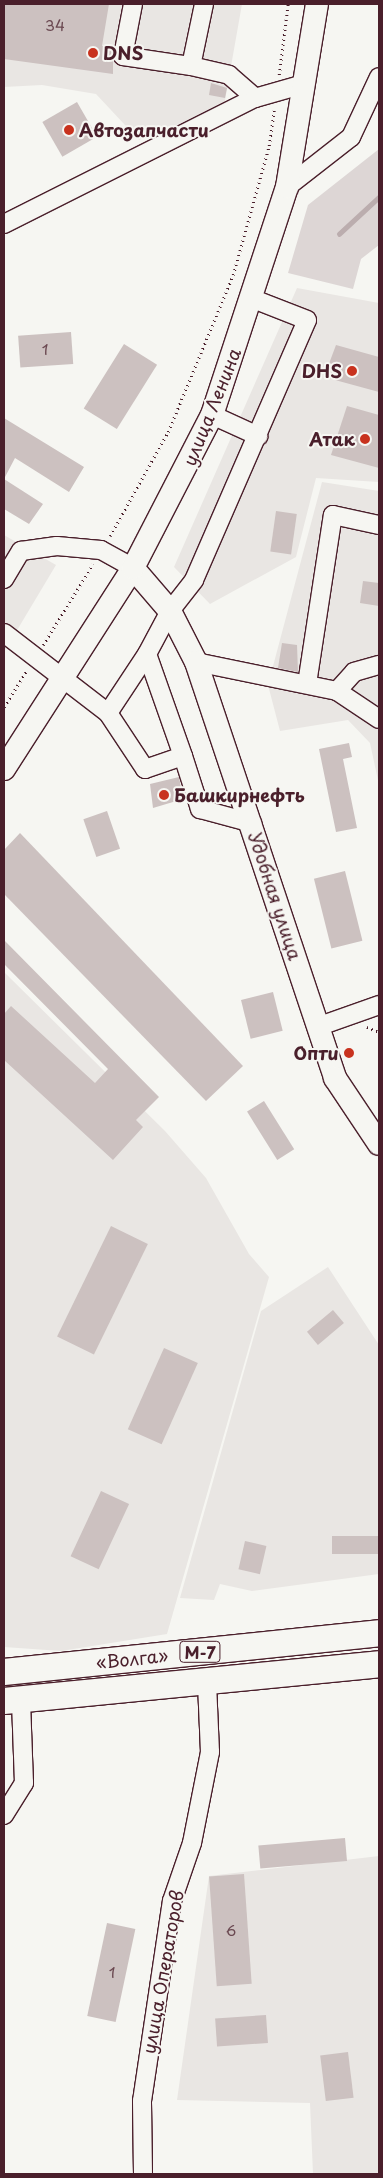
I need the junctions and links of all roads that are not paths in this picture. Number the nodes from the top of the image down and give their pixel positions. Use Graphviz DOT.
graph roads {
  1 [pos="133,4"];
  2 [pos="204,4"];
  3 [pos="317,4"];
  4 [pos="191,66"];
  5 [pos="379,77"];
  6 [pos="304,84"];
  7 [pos="255,98"];
  8 [pos="287,186"];
  9 [pos="4,224"];
  10 [pos="253,299"];
  11 [pos="212,415"];
  12 [pos="258,436"];
  13 [pos="379,525"];
  14 [pos="133,568"];
  15 [pos="4,579"];
  16 [pos="170,611"];
  17 [pos="4,633"];
  18 [pos="147,654"];
  19 [pos="196,662"];
  20 [pos="379,665"];
  21 [pos="64,675"];
  22 [pos="307,684"];
  23 [pos="337,691"];
  24 [pos="108,713"];
  25 [pos="379,720"];
  26 [pos="183,756"];
  27 [pos="4,769"];
  28 [pos="252,823"];
  29 [pos="379,1005"];
  30 [pos="317,1027"];
  31 [pos="379,1144"];
  32 [pos="379,1633"];
  33 [pos="379,1664"];
  34 [pos="4,1672"];
  35 [pos="207,1683"];
  36 [pos="12,1700"];
  37 [pos="4,1816"];
  38 [pos="143,2174"];
  1 -- 4 [label="street"];
  2 -- 4 [label="street"];
  3 -- 6 [label="main road, улица Ленина"];
  4 -- 7 [label="street"];
  5 -- 8 [label="street"];
  6 -- 7 [label="street"];
  6 -- 8 [label="main road, улица Ленина"];
  7 -- 9 [label="street"];
  8 -- 10 [label="main road, улица Ленина"];
  10 -- 11 [label="main road, улица Ленина"];
  10 -- 12 [label="street"];
  11 -- 12 [label="street"];
  11 -- 14 [label="main road, улица Ленина"];
  12 -- 16 [label="street"];
  13 -- 22 [label="street"];
  14 -- 15 [label="street"];
  14 -- 16 [label="main road, Удобная улица"];
  14 -- 21 [label="main road, улица Ленина"];
  16 -- 18 [label="street"];
  16 -- 19 [label="main road, Удобная улица"];
  17 -- 21 [label="street"];
  18 -- 24 [label="street"];
  18 -- 26 [label="street"];
  19 -- 22 [label="street"];
  19 -- 28 [label="main road, Удобная улица"];
  20 -- 23 [label="street"];
  21 -- 24 [label="street"];
  21 -- 27 [label="main road, улица Ленина"];
  22 -- 23 [label="street"];
  23 -- 25 [label="street"];
  24 -- 26 [label="street"];
  26 -- 28 [label="street"];
  28 -- 30 [label="main road, Удобная улица"];
  29 -- 30 [label="street"];
  30 -- 31 [label="main road, Удобная улица"];
  32 -- 34 [label="highway, «Волга» / М-7"];
  33 -- 35 [label="highway, «Волга» / М-7"];
  35 -- 36 [label="highway, «Волга» / М-7"];
  35 -- 38 [label="street, улица Операторов"];
  36 -- 37 [label="street"];
}
